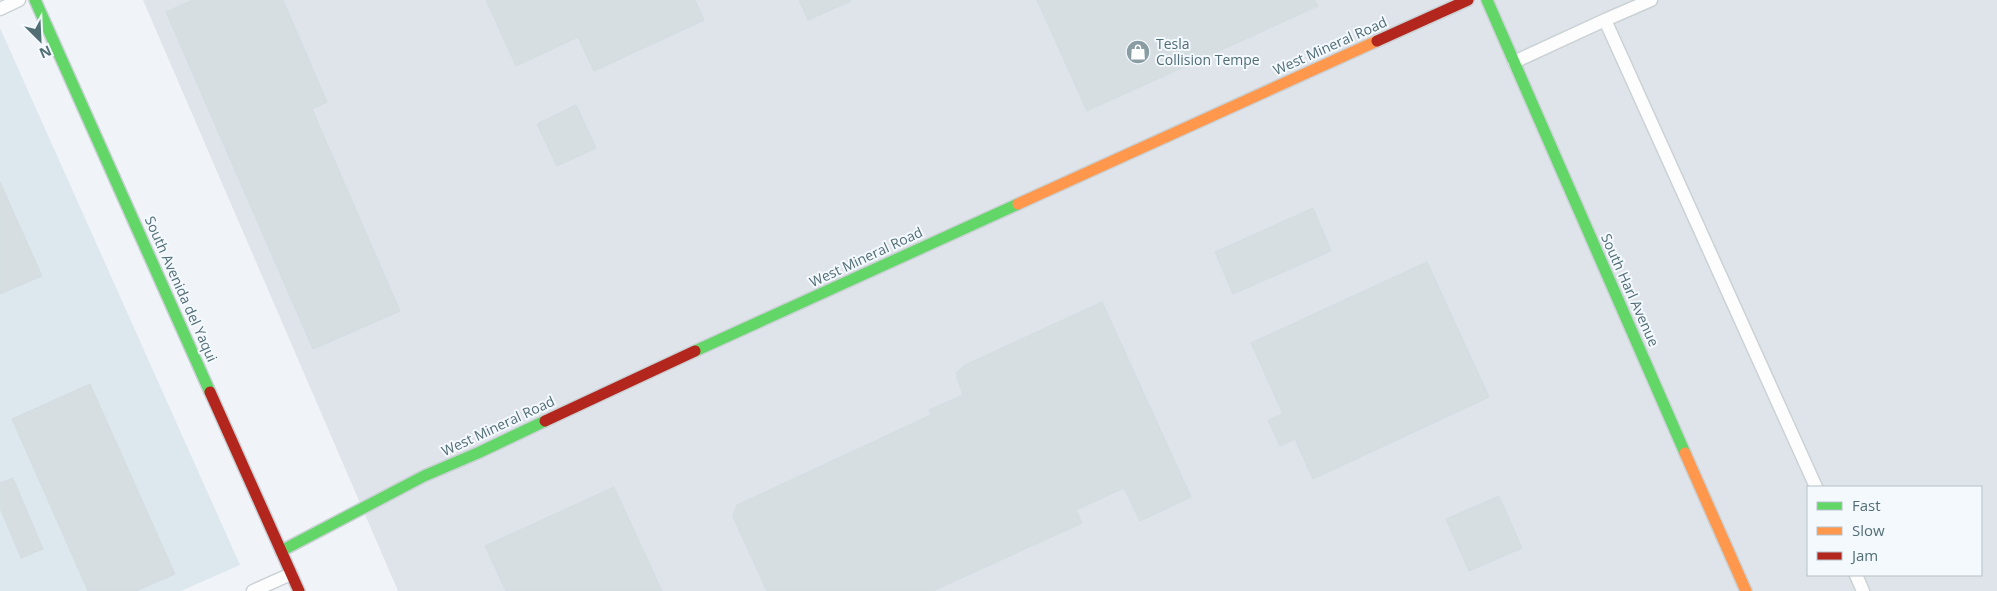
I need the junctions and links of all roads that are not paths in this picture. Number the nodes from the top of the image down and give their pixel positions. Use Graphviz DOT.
graph roads {
  1 [pos="19,0"];
  2 [pos="35,0"];
  3 [pos="1468,0"];
  4 [pos="1487,0"];
  5 [pos="1651,0"];
  6 [pos="0,9"];
  7 [pos="1605,20"];
  8 [pos="1514,62"];
  9 [pos="1816,486"];
  10 [pos="281,551"];
  11 [pos="291,574"];
  12 [pos="1856,576"];
  13 [pos="253,591"];
  14 [pos="299,591"];
  15 [pos="1746,591"];
  16 [pos="1863,591"];
  1 -- 6 [label="lane"];
  2 -- 10 [label="street, South Avenida del Yaqui"];
  3 -- 10 [label="street, West Mineral Road"];
  4 -- 8 [label="street, South Harl Avenue"];
  5 -- 7 [label="lane"];
  7 -- 8 [label="lane"];
  7 -- 9 [label="lane"];
  8 -- 15 [label="street, South Harl Avenue"];
  10 -- 11 [label="street, South Avenida del Yaqui"];
  11 -- 13 [label="lane"];
  11 -- 14 [label="street, South Avenida del Yaqui"];
  12 -- 16 [label="lane"];
}
